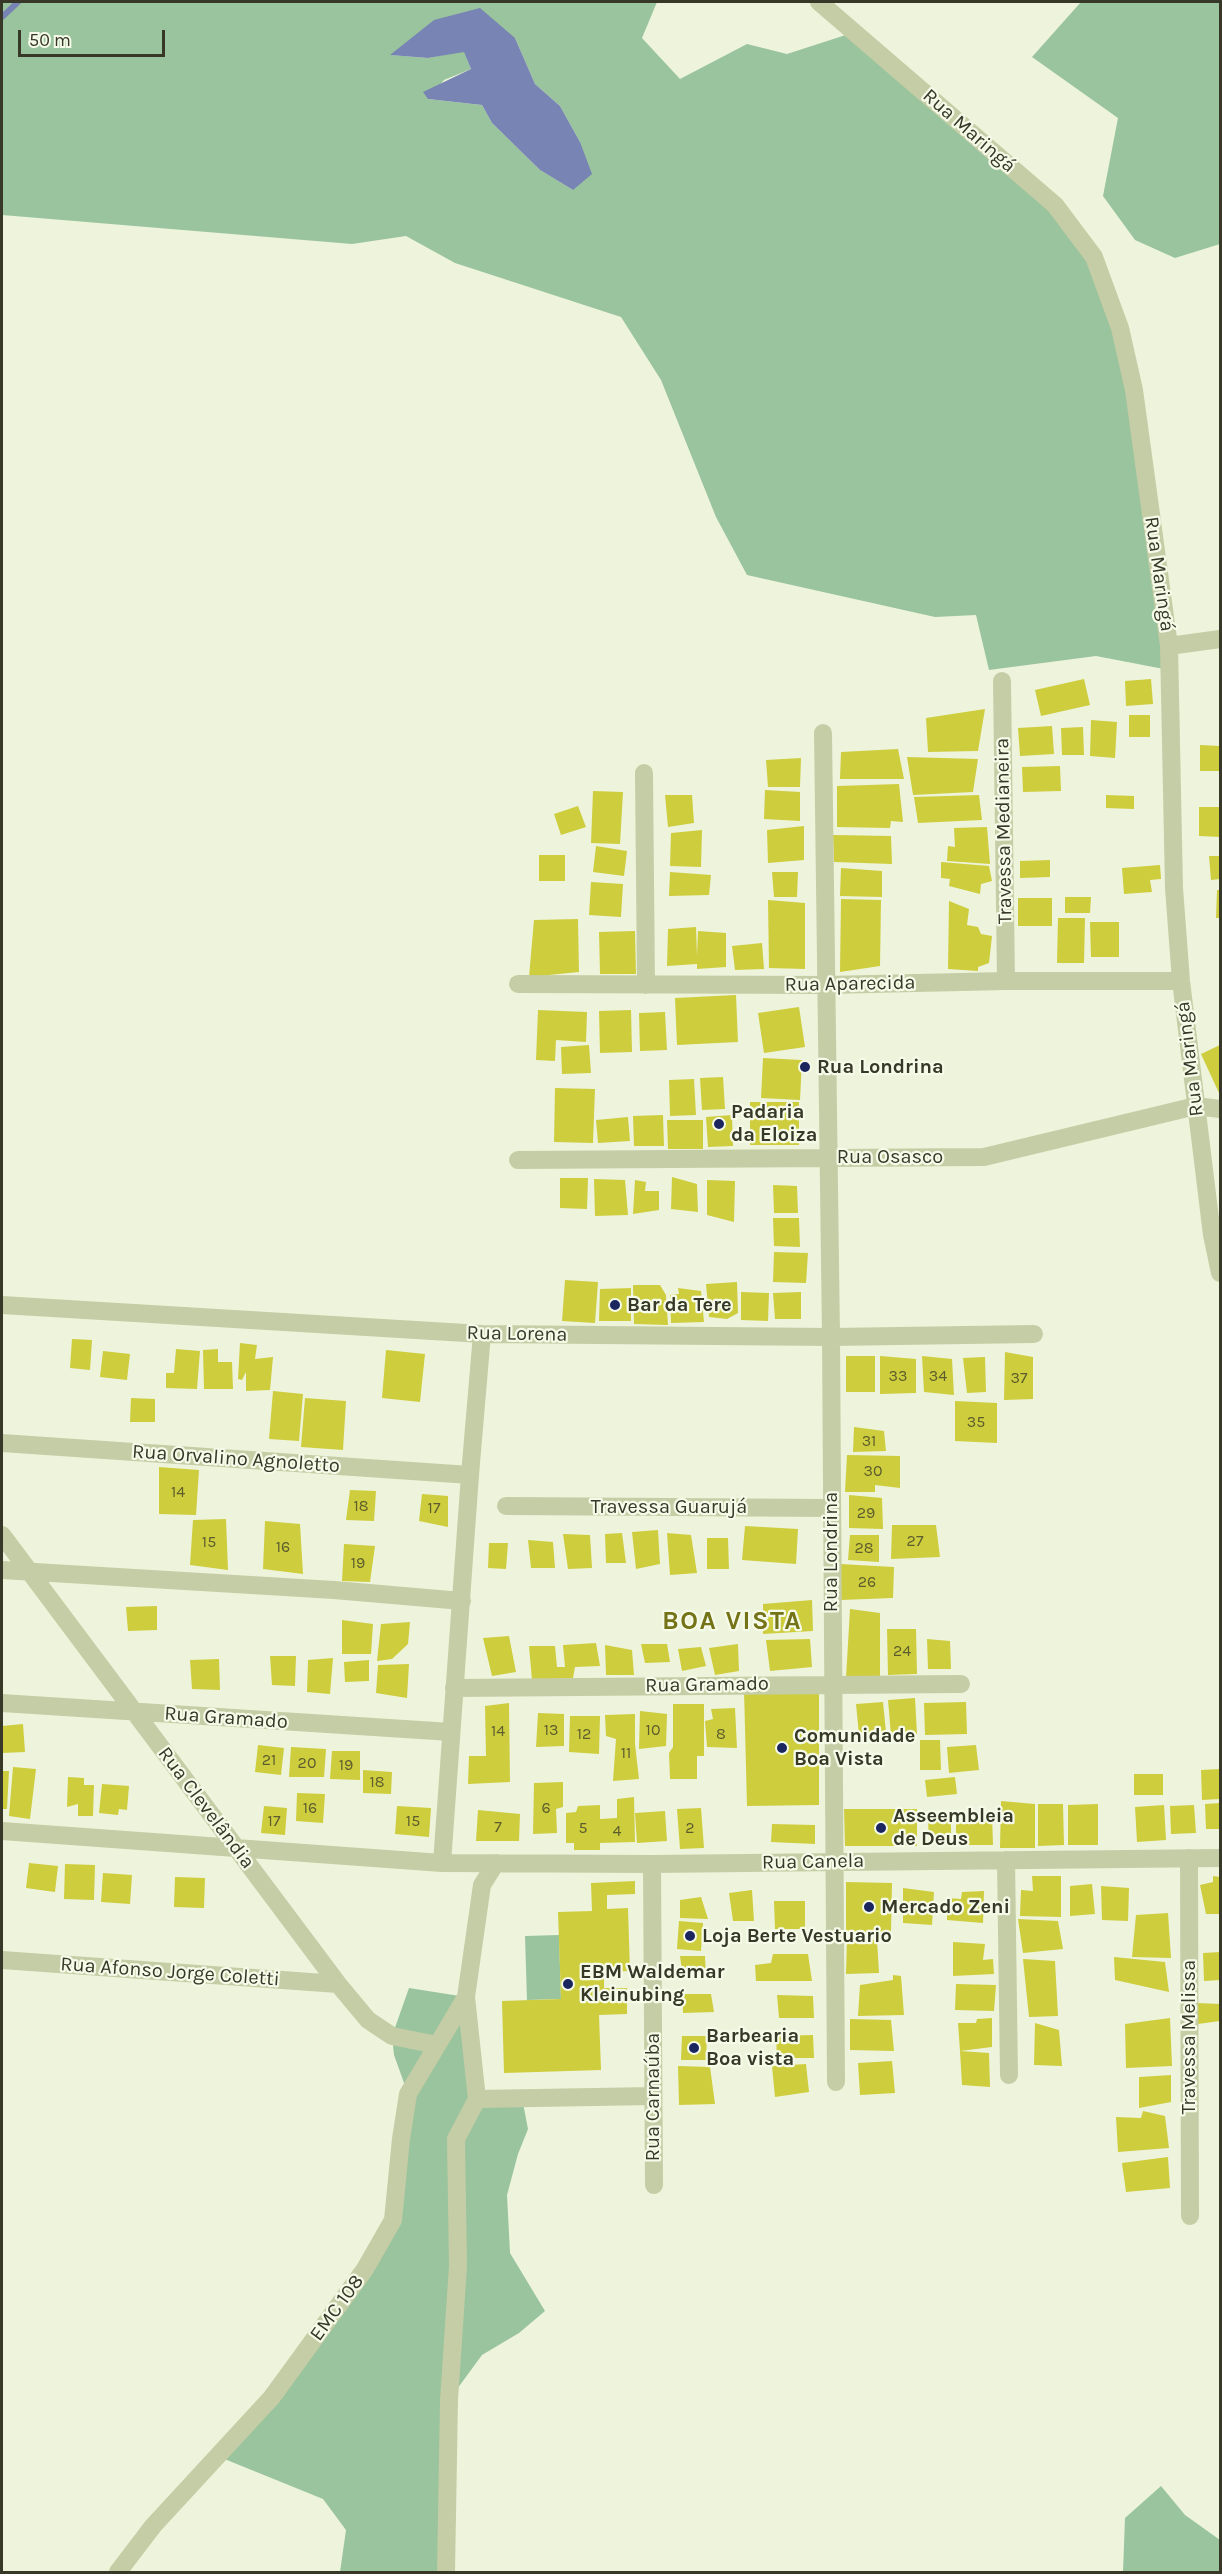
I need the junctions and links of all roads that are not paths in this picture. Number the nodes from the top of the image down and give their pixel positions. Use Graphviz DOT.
graph roads {
  1 [pos="819,2"];
  2 [pos="1221,639"];
  3 [pos="1169,646"];
  4 [pos="1002,681"];
  5 [pos="823,733"];
  6 [pos="644,772"];
  7 [pos="1006,981"];
  8 [pos="1181,981"];
  9 [pos="518,984"];
  10 [pos="646,985"];
  11 [pos="827,986"];
  12 [pos="1196,1106"];
  13 [pos="1221,1109"];
  14 [pos="829,1158"];
  15 [pos="518,1160"];
  16 [pos="1221,1272"];
  17 [pos="2,1305"];
  18 [pos="482,1334"];
  19 [pos="1034,1334"];
  20 [pos="831,1337"];
  21 [pos="2,1443"];
  22 [pos="470,1475"];
  23 [pos="506,1506"];
  24 [pos="831,1508"];
  25 [pos="2,1535"];
  26 [pos="2,1570"];
  27 [pos="29,1572"];
  28 [pos="462,1601"];
  29 [pos="832,1683"];
  30 [pos="961,1684"];
  31 [pos="454,1688"];
  32 [pos="2,1703"];
  33 [pos="134,1712"];
  34 [pos="451,1732"];
  35 [pos="2,1831"];
  36 [pos="235,1847"];
  37 [pos="1189,1858"];
  38 [pos="1221,1858"];
  39 [pos="1006,1860"];
  40 [pos="835,1862"];
  41 [pos="442,1863"];
  42 [pos="496,1863"];
  43 [pos="652,1864"];
  44 [pos="2,1960"];
  45 [pos="338,1984"];
  46 [pos="466,1997"];
  47 [pos="437,2045"];
  48 [pos="1009,2075"];
  49 [pos="836,2082"];
  50 [pos="653,2096"];
  51 [pos="477,2099"];
  52 [pos="654,2185"];
  53 [pos="1190,2216"];
  54 [pos="118,2572"];
  55 [pos="446,2572"];
  1 -- 3 [label="street, Rua Maringá"];
  2 -- 3 [label="street"];
  3 -- 8 [label="street, Rua Maringá"];
  4 -- 7 [label="street, Travessa Medianeira"];
  5 -- 11 [label="street, Rua Londrina"];
  6 -- 10 [label="street"];
  7 -- 8 [label="street, Rua Aparecida"];
  7 -- 11 [label="street, Rua Aparecida"];
  8 -- 12 [label="street, Rua Maringá"];
  9 -- 10 [label="street, Rua Aparecida"];
  10 -- 11 [label="street, Rua Aparecida"];
  11 -- 14 [label="street, Rua Londrina"];
  12 -- 13 [label="street, Rua Osasco"];
  12 -- 14 [label="street, Rua Osasco"];
  12 -- 16 [label="street, Rua Maringá"];
  14 -- 15 [label="street, Rua Osasco"];
  14 -- 20 [label="street, Rua Londrina"];
  17 -- 18 [label="street, Rua Lorena"];
  18 -- 20 [label="street, Rua Lorena"];
  18 -- 22 [label="street"];
  19 -- 20 [label="street, Rua Lorena"];
  20 -- 24 [label="street, Rua Londrina"];
  21 -- 22 [label="street, Rua Orvalino Agnoletto"];
  22 -- 28 [label="street"];
  23 -- 24 [label="street, Travessa Guarujá"];
  24 -- 29 [label="street, Rua Londrina"];
  25 -- 27 [label="street, Rua Clevelândia"];
  26 -- 27 [label="street"];
  27 -- 28 [label="street"];
  27 -- 33 [label="street, Rua Clevelândia"];
  28 -- 31 [label="street"];
  29 -- 30 [label="street, Rua Gramado"];
  29 -- 31 [label="street, Rua Gramado"];
  29 -- 40 [label="street, Rua Londrina"];
  31 -- 34 [label="street"];
  32 -- 33 [label="street, Rua Gramado"];
  33 -- 34 [label="street, Rua Gramado"];
  33 -- 36 [label="street, Rua Clevelândia"];
  34 -- 41 [label="street"];
  35 -- 36 [label="street, Rua Canela"];
  36 -- 41 [label="street, Rua Canela"];
  36 -- 45 [label="street, Rua Clevelândia"];
  37 -- 38 [label="street, Rua Canela"];
  37 -- 39 [label="street, Rua Canela"];
  37 -- 53 [label="street, Travessa Melissa"];
  39 -- 40 [label="street, Rua Canela"];
  39 -- 48 [label="street"];
  40 -- 43 [label="street, Rua Canela"];
  40 -- 49 [label="street, Rua Londrina"];
  41 -- 42 [label="street, Rua Canela"];
  42 -- 43 [label="street, Rua Canela"];
  42 -- 46 [label="street"];
  43 -- 50 [label="street, Rua Carnaúba"];
  44 -- 45 [label="street, Rua Afonso Jorge Coletti"];
  45 -- 47 [label="street, Rua Clevelândia"];
  46 -- 47 [label="street, EMC 108"];
  46 -- 51 [label="street"];
  47 -- 54 [label="street, EMC 108"];
  50 -- 51 [label="street"];
  50 -- 52 [label="street, Rua Carnaúba"];
  51 -- 55 [label="street"];
}
